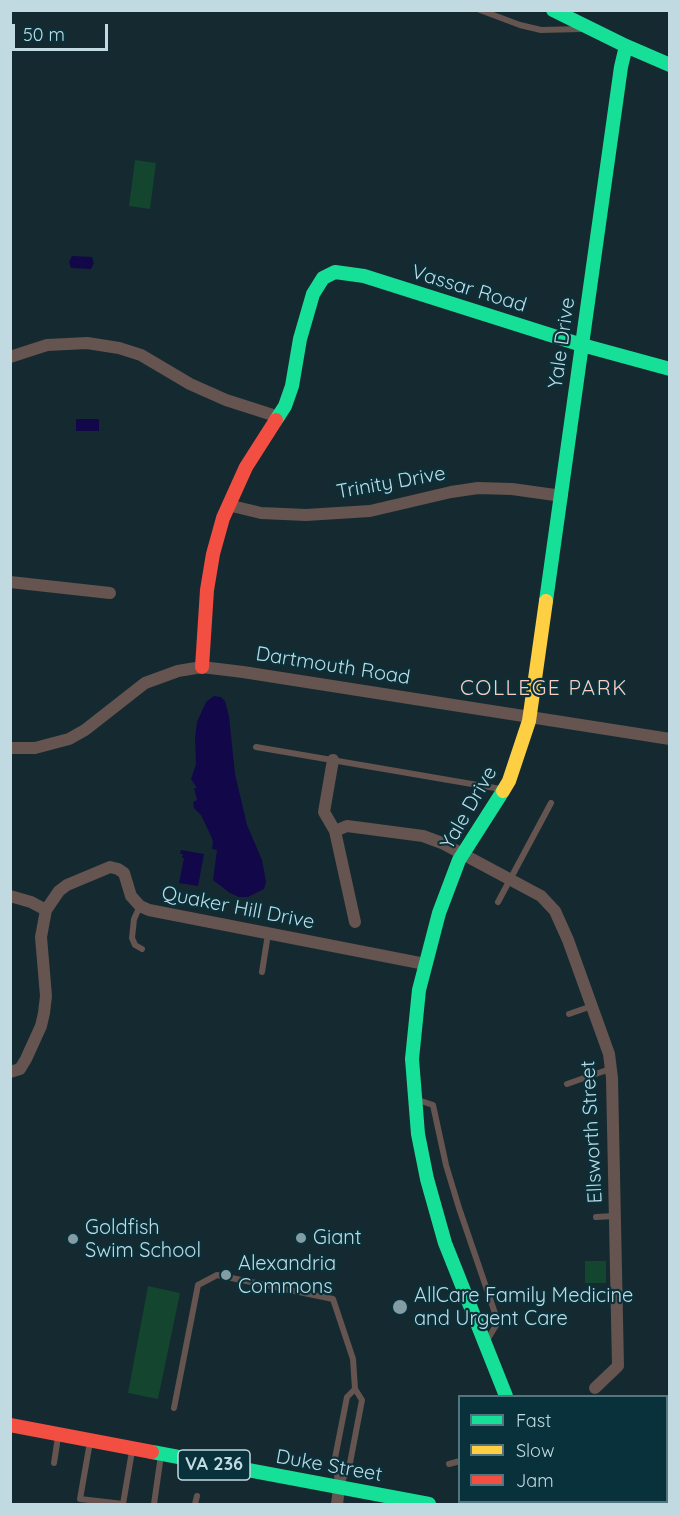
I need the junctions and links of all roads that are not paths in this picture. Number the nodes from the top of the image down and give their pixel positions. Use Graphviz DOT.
graph roads {
  1 [pos="480,10"];
  2 [pos="553,10"];
  3 [pos="587,28"];
  4 [pos="626,46"];
  5 [pos="669,64"];
  6 [pos="582,345"];
  7 [pos="10,357"];
  8 [pos="669,369"];
  9 [pos="279,417"];
  10 [pos="562,496"];
  11 [pos="228,505"];
  12 [pos="10,582"];
  13 [pos="110,593"];
  14 [pos="202,667"];
  15 [pos="529,716"];
  16 [pos="669,739"];
  17 [pos="256,747"];
  18 [pos="10,748"];
  19 [pos="333,760"];
  20 [pos="505,789"];
  21 [pos="551,803"];
  22 [pos="335,831"];
  23 [pos="464,853"];
  24 [pos="511,879"];
  25 [pos="10,896"];
  26 [pos="498,902"];
  27 [pos="140,906"];
  28 [pos="46,910"];
  29 [pos="355,922"];
  30 [pos="268,934"];
  31 [pos="142,949"];
  32 [pos="425,964"];
  33 [pos="262,972"];
  34 [pos="592,1006"];
  35 [pos="569,1014"];
  36 [pos="611,1069"];
  37 [pos="10,1072"];
  38 [pos="567,1084"];
  39 [pos="414,1099"];
  40 [pos="615,1216"];
  41 [pos="596,1217"];
  42 [pos="484,1345"];
  43 [pos="596,1388"];
  44 [pos="355,1389"];
  45 [pos="506,1395"];
  46 [pos="174,1408"];
  47 [pos="10,1425"];
  48 [pos="59,1435"];
  49 [pos="90,1441"];
  50 [pos="133,1449"];
  51 [pos="161,1455"];
  52 [pos="458,1461"];
  53 [pos="54,1463"];
  54 [pos="449,1464"];
  55 [pos="339,1488"];
  56 [pos="196,1496"];
  57 [pos="154,1504"];
  58 [pos="195,1504"];
  59 [pos="337,1504"];
  60 [pos="428,1504"];
  1 -- 3 [label="lane"];
  2 -- 3 [label="street"];
  3 -- 4 [label="street"];
  4 -- 5 [label="street"];
  4 -- 6 [label="street, Yale Drive"];
  6 -- 8 [label="street, Vassar Road"];
  6 -- 9 [label="street, Vassar Road"];
  6 -- 10 [label="street, Yale Drive"];
  7 -- 9 [label="street"];
  9 -- 11 [label="street"];
  10 -- 11 [label="street, Trinity Drive"];
  10 -- 15 [label="street, Yale Drive"];
  11 -- 14 [label="street"];
  12 -- 13 [label="street"];
  14 -- 15 [label="street, Dartmouth Road"];
  14 -- 18 [label="street, Dartmouth Road"];
  15 -- 16 [label="street, Dartmouth Road"];
  15 -- 20 [label="street, Yale Drive"];
  17 -- 19 [label="lane"];
  19 -- 20 [label="lane"];
  19 -- 22 [label="street"];
  20 -- 23 [label="street, Yale Drive"];
  21 -- 24 [label="lane"];
  22 -- 23 [label="street, Ellsworth Street"];
  22 -- 29 [label="street"];
  23 -- 24 [label="street, Ellsworth Street"];
  23 -- 32 [label="street, Yale Drive"];
  24 -- 26 [label="lane"];
  24 -- 34 [label="street, Ellsworth Street"];
  25 -- 28 [label="street"];
  27 -- 28 [label="street, Quaker Hill Drive"];
  27 -- 30 [label="street, Quaker Hill Drive"];
  27 -- 31 [label="lane"];
  28 -- 37 [label="street, Quaker Hill Drive"];
  30 -- 32 [label="street, Quaker Hill Drive"];
  30 -- 33 [label="lane"];
  32 -- 39 [label="street, Yale Drive"];
  34 -- 35 [label="lane"];
  34 -- 36 [label="street, Ellsworth Street"];
  36 -- 38 [label="lane"];
  36 -- 40 [label="street, Ellsworth Street"];
  39 -- 42 [label="street, Yale Drive"];
  39 -- 42 [label="lane"];
  40 -- 41 [label="lane"];
  40 -- 43 [label="street, Ellsworth Street"];
  42 -- 45 [label="street, Yale Drive"];
  44 -- 46 [label="lane"];
  44 -- 55 [label="lane"];
  44 -- 55 [label="lane"];
  47 -- 48 [label="street, Duke Street / VA 236"];
  48 -- 49 [label="street, Duke Street / VA 236"];
  48 -- 53 [label="lane"];
  49 -- 50 [label="street, Duke Street / VA 236"];
  49 -- 50 [label="lane"];
  50 -- 51 [label="street, Duke Street / VA 236"];
  51 -- 55 [label="street, Duke Street / VA 236"];
  51 -- 57 [label="lane"];
  52 -- 54 [label="lane"];
  55 -- 59 [label="street"];
  55 -- 60 [label="street, Duke Street / VA 236"];
  56 -- 58 [label="lane"];
}
